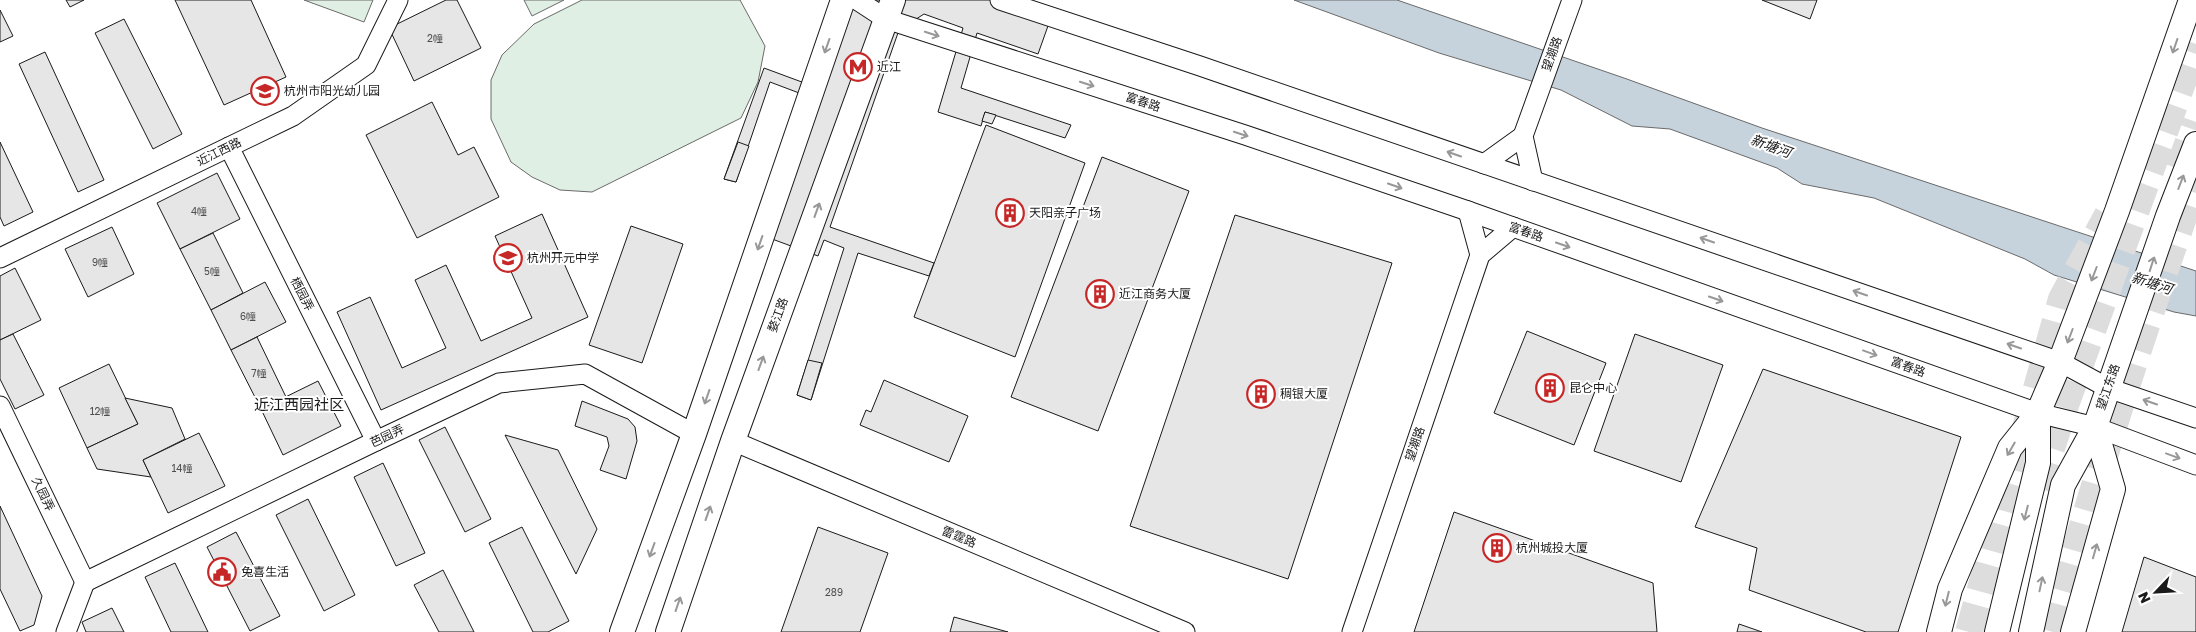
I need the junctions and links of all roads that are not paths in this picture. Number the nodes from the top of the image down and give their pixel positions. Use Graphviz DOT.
graph roads {
  1 [pos="398,0"];
  2 [pos="843,0"];
  3 [pos="857,0"];
  4 [pos="1000,0"];
  5 [pos="1572,0"];
  6 [pos="2191,0"];
  7 [pos="889,9"];
  8 [pos="1526,128"];
  9 [pos="2196,144"];
  10 [pos="229,147"];
  11 [pos="1484,164"];
  12 [pos="1533,181"];
  13 [pos="1468,211"];
  14 [pos="1513,227"];
  15 [pos="1480,256"];
  16 [pos="0,258"];
  17 [pos="2060,362"];
  18 [pos="2108,388"];
  19 [pos="0,406"];
  20 [pos="2038,413"];
  21 [pos="2196,418"];
  22 [pos="2095,427"];
  23 [pos="694,434"];
  24 [pos="376,441"];
  25 [pos="732,441"];
  26 [pos="2196,464"];
  27 [pos="86,582"];
  28 [pos="66,632"];
  29 [pos="622,632"];
  30 [pos="668,632"];
  31 [pos="1185,632"];
  32 [pos="1352,632"];
  33 [pos="1939,632"];
  34 [pos="1997,632"];
  35 [pos="2031,632"];
  36 [pos="2073,632"];
  1 -- 10 [label="street, 近江西路"];
  2 -- 23 [label="main road, one-way"];
  3 -- 7 [label="street, 富春路"];
  11 -- 4 [label="street, one-way"];
  5 -- 8 [label="street, 望潮路"];
  6 -- 17 [label="main road, one-way"];
  7 -- 13 [label="street, 富春路, one-way"];
  25 -- 7 [label="main road, 婺江路, one-way"];
  8 -- 11 [label="street"];
  8 -- 12 [label="street"];
  18 -- 9 [label="main road, 望江东路, one-way"];
  10 -- 16 [label="street, 近江西路"];
  10 -- 24 [label="street, 栖园弄"];
  11 -- 12 [label="street"];
  17 -- 12 [label="street, one-way"];
  13 -- 14 [label="street, 富春路"];
  13 -- 15 [label="street"];
  14 -- 15 [label="street, 望潮路"];
  14 -- 20 [label="street, 富春路, one-way"];
  15 -- 32 [label="street, 望潮路"];
  17 -- 18 [label="street"];
  17 -- 20 [label="main road"];
  21 -- 18 [label="street, one-way"];
  18 -- 22 [label="main road, 望江东路"];
  19 -- 27 [label="street, 久园弄"];
  20 -- 22 [label="street, 富春路"];
  20 -- 33 [label="main road, one-way"];
  20 -- 34 [label="main road, one-way"];
  22 -- 26 [label="street, 富春路, one-way"];
  35 -- 22 [label="main road, 望江东路, one-way"];
  36 -- 22 [label="main road, one-way"];
  23 -- 24 [label="street, 芭园弄"];
  23 -- 29 [label="main road, one-way"];
  24 -- 27 [label="street, 芭园弄"];
  30 -- 25 [label="main road, 婺江路, one-way"];
  25 -- 31 [label="street, 雷霆路"];
  27 -- 28 [label="street"];
}
